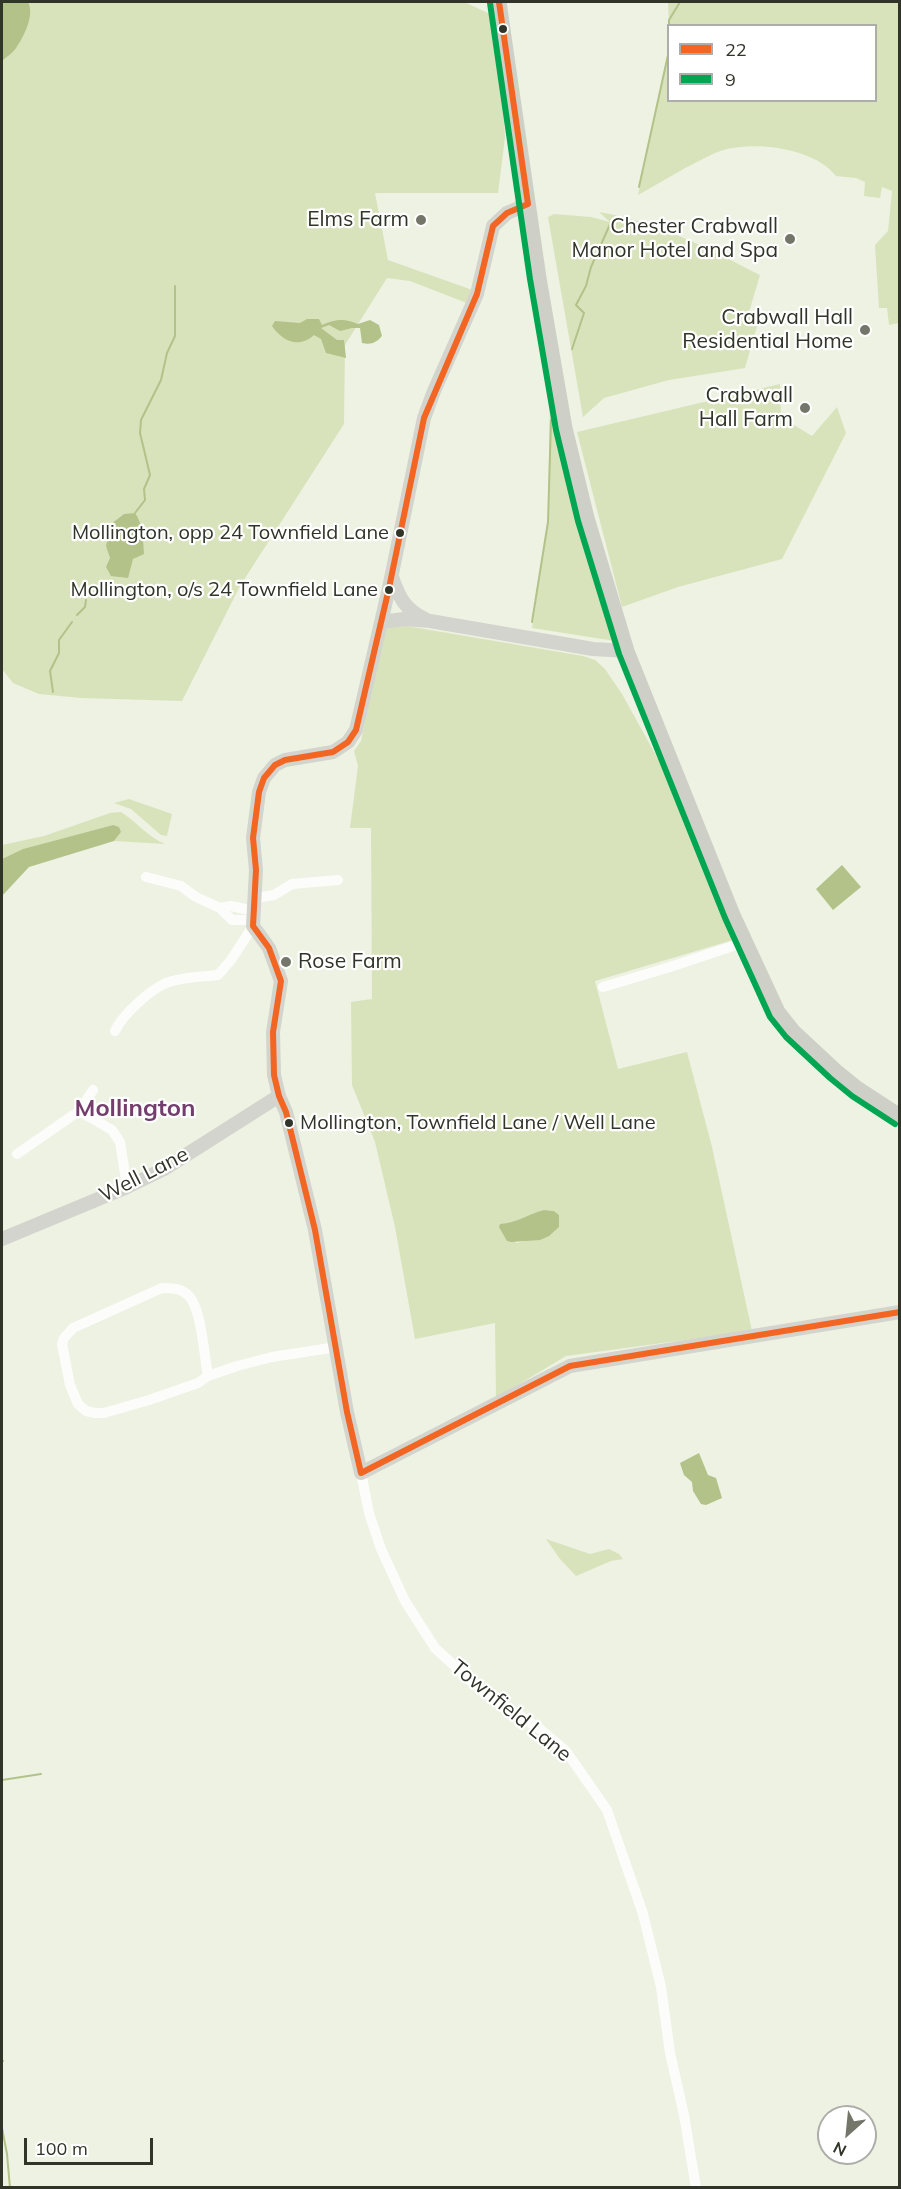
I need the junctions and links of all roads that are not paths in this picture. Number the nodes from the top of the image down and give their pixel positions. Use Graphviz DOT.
graph roads {
  1 [pos="500,2"];
  2 [pos="528,204"];
  3 [pos="392,577"];
  4 [pos="430,621"];
  5 [pos="381,622"];
  6 [pos="627,651"];
  7 [pos="146,876"];
  8 [pos="338,880"];
  9 [pos="254,914"];
  10 [pos="745,942"];
  11 [pos="603,987"];
  12 [pos="115,1031"];
  13 [pos="93,1090"];
  14 [pos="279,1096"];
  15 [pos="79,1111"];
  16 [pos="900,1116"];
  17 [pos="17,1154"];
  18 [pos="127,1187"];
  19 [pos="2,1239"];
  20 [pos="900,1312"];
  21 [pos="337,1347"];
  22 [pos="208,1376"];
  23 [pos="361,1473"];
  24 [pos="696,2187"];
  1 -- 2 [label="main road"];
  2 -- 3 [label="street"];
  2 -- 6 [label="main road"];
  3 -- 4 [label="street"];
  3 -- 5 [label="street"];
  4 -- 5 [label="street"];
  4 -- 6 [label="street"];
  5 -- 9 [label="street"];
  6 -- 10 [label="main road"];
  7 -- 9 [label="street"];
  8 -- 9 [label="street"];
  9 -- 12 [label="street"];
  9 -- 14 [label="street, Townfield Lane"];
  10 -- 11 [label="street"];
  10 -- 16 [label="main road"];
  13 -- 15 [label="street"];
  14 -- 18 [label="street, Well Lane"];
  14 -- 21 [label="street, Townfield Lane"];
  15 -- 17 [label="street"];
  15 -- 18 [label="street"];
  18 -- 19 [label="street, Well Lane"];
  20 -- 23 [label="street"];
  21 -- 22 [label="street"];
  21 -- 23 [label="street, Townfield Lane"];
  22 -- 22 [label="street"];
  23 -- 24 [label="street, Townfield Lane"];
}
